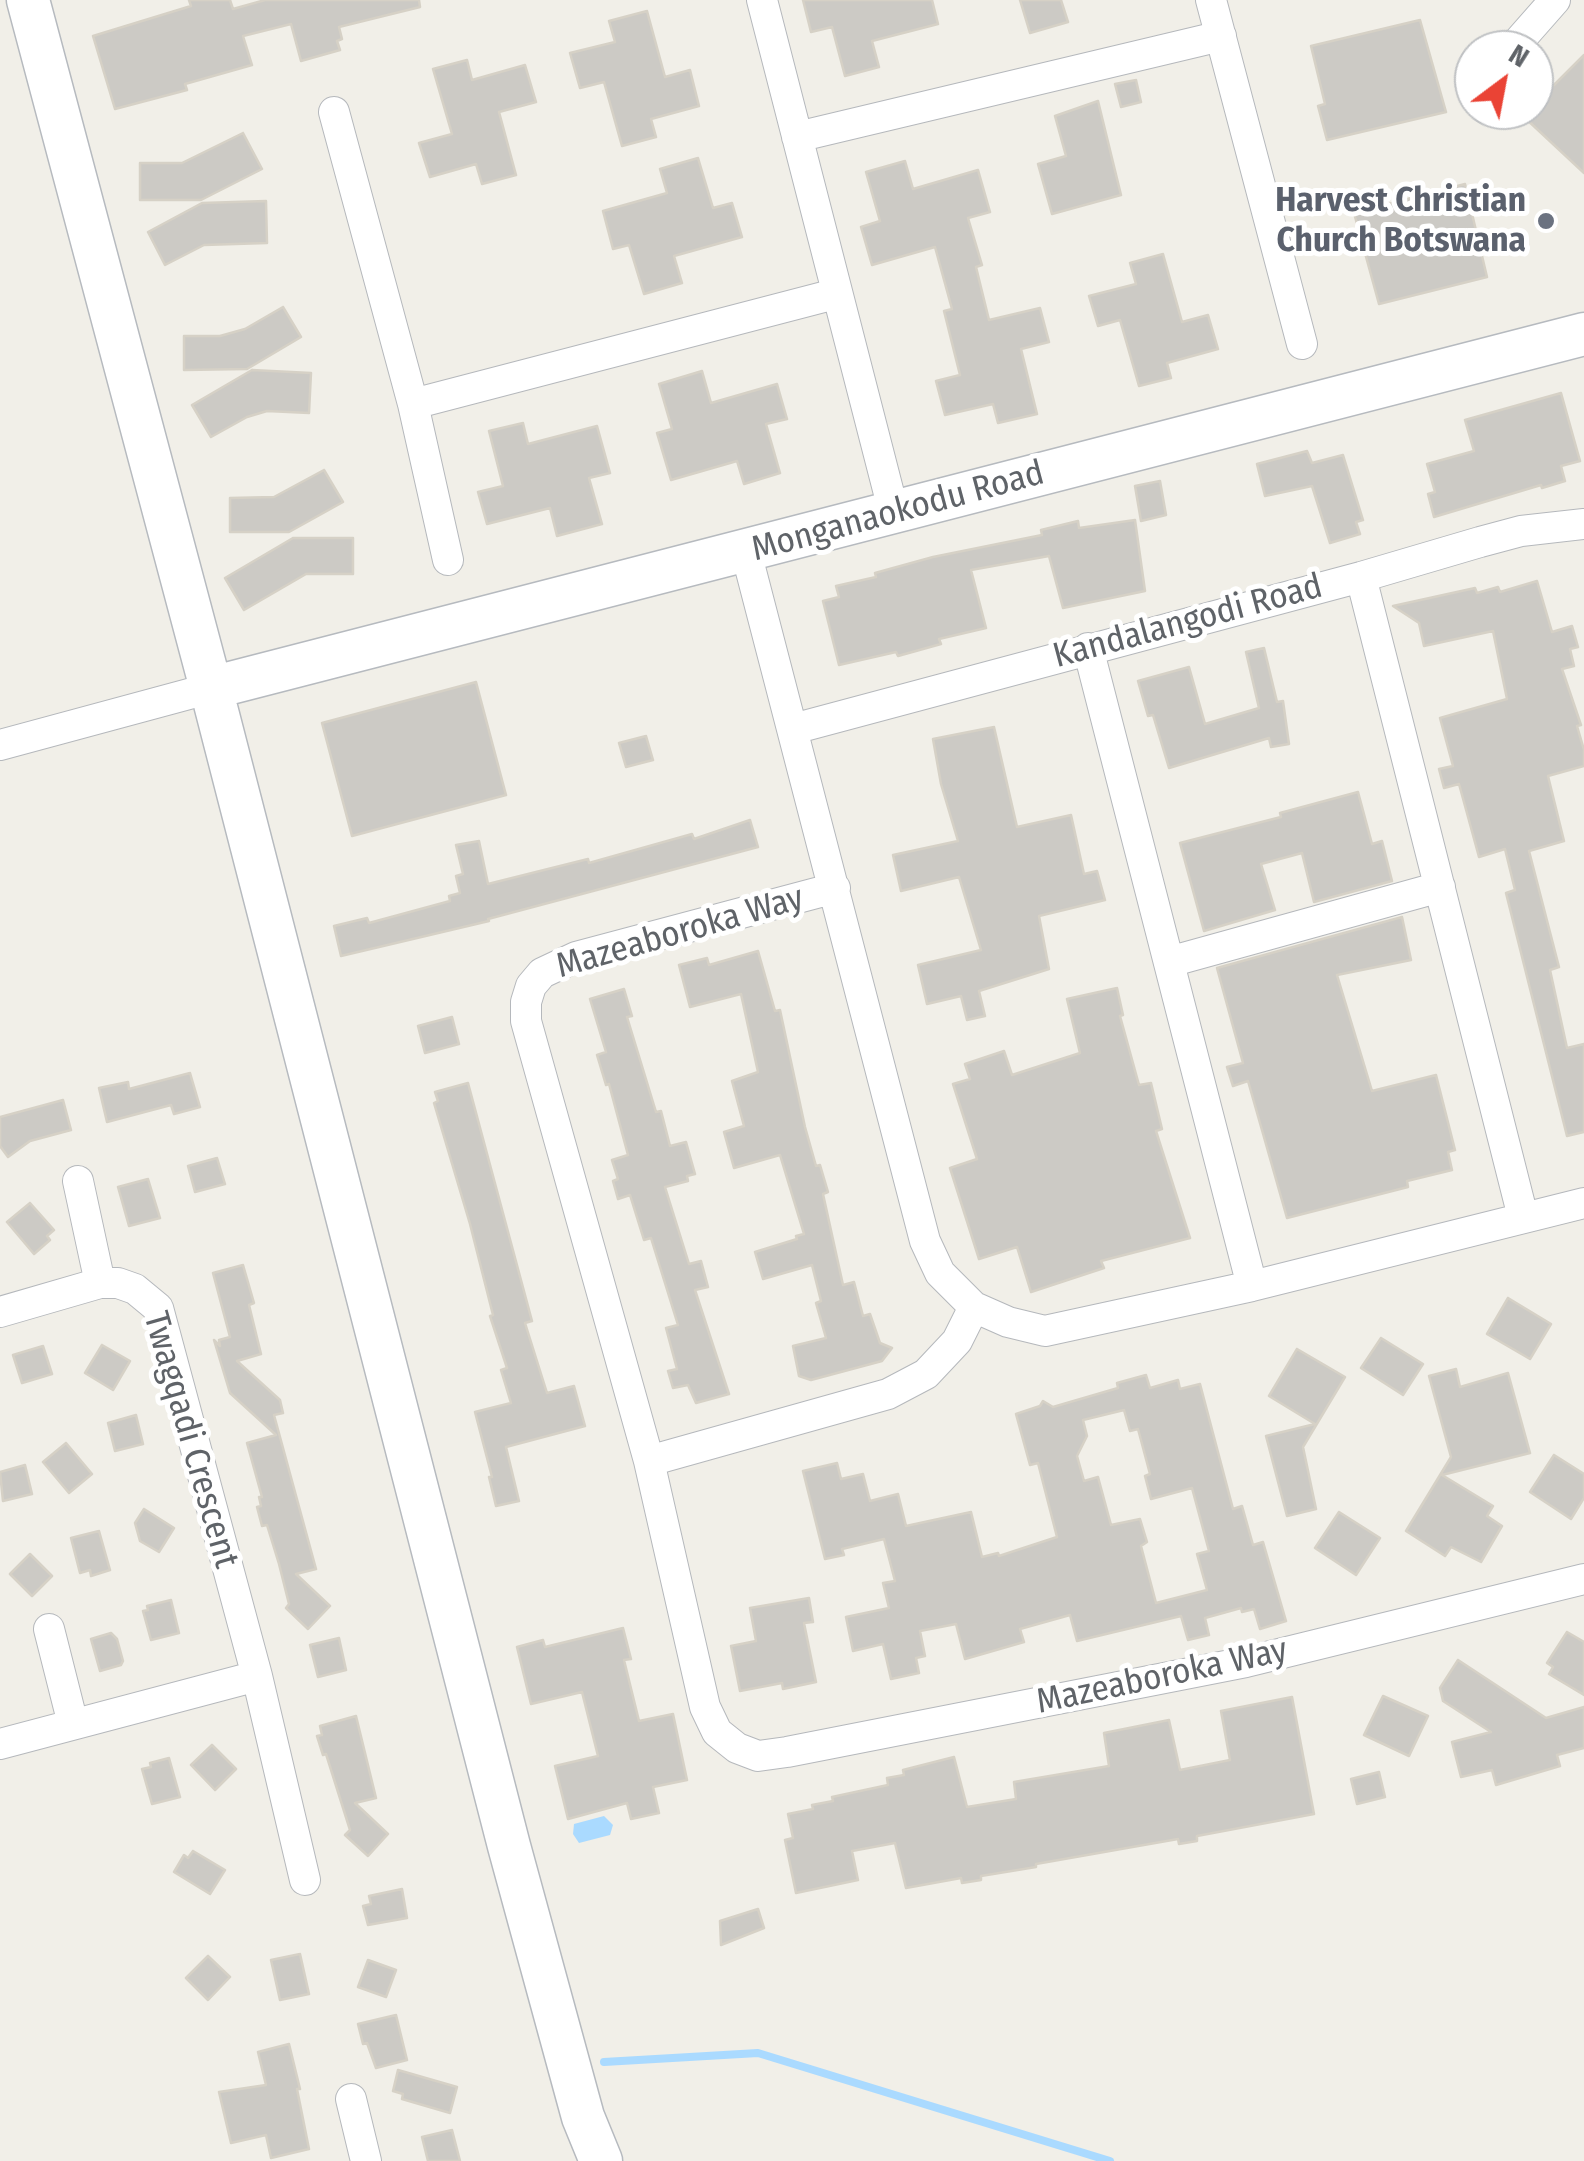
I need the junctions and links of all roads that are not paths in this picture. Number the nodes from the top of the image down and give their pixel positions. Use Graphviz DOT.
graph roads {
  1 [pos="28,0"];
  2 [pos="762,0"];
  3 [pos="1211,0"];
  4 [pos="1556,0"];
  5 [pos="1528,30"];
  6 [pos="1221,36"];
  7 [pos="334,112"];
  8 [pos="796,137"];
  9 [pos="835,294"];
  10 [pos="1584,334"];
  11 [pos="1302,344"];
  12 [pos="412,404"];
  13 [pos="894,512"];
  14 [pos="1584,524"];
  15 [pos="746,552"];
  16 [pos="448,560"];
  17 [pos="1361,577"];
  18 [pos="1088,648"];
  19 [pos="210,688"];
  20 [pos="793,729"];
  21 [pos="0,745"];
  22 [pos="1440,887"];
  23 [pos="834,888"];
  24 [pos="1169,962"];
  25 [pos="78,1181"];
  26 [pos="1584,1203"];
  27 [pos="1523,1217"];
  28 [pos="100,1283"];
  29 [pos="1252,1286"];
  30 [pos="974,1307"];
  31 [pos="0,1312"];
  32 [pos="648,1460"];
  33 [pos="1584,1579"];
  34 [pos="48,1629"];
  35 [pos="257,1676"];
  36 [pos="74,1724"];
  37 [pos="0,1744"];
  38 [pos="305,1880"];
  39 [pos="351,2099"];
  40 [pos="366,2161"];
  41 [pos="602,2161"];
  1 -- 19 [label="street"];
  2 -- 8 [label="street"];
  3 -- 6 [label="street"];
  4 -- 5 [label="street"];
  6 -- 8 [label="street"];
  6 -- 11 [label="street"];
  7 -- 12 [label="street"];
  8 -- 9 [label="street"];
  9 -- 12 [label="street"];
  9 -- 13 [label="street"];
  10 -- 13 [label="street, Monganaokodu Road"];
  12 -- 16 [label="street"];
  13 -- 15 [label="street, Monganaokodu Road"];
  14 -- 17 [label="street, Kandalangodi Road"];
  15 -- 19 [label="street, Monganaokodu Road"];
  15 -- 20 [label="street"];
  17 -- 18 [label="street, Kandalangodi Road"];
  17 -- 22 [label="street"];
  18 -- 20 [label="street, Kandalangodi Road"];
  18 -- 24 [label="street"];
  19 -- 21 [label="street"];
  19 -- 41 [label="street"];
  20 -- 23 [label="street"];
  22 -- 24 [label="street"];
  22 -- 27 [label="street"];
  23 -- 30 [label="street"];
  23 -- 32 [label="street, Mazeaboroka Way"];
  24 -- 29 [label="street"];
  25 -- 28 [label="street"];
  26 -- 27 [label="street"];
  27 -- 29 [label="street"];
  28 -- 31 [label="street, Twagqadi Crescent"];
  28 -- 35 [label="street, Twagqadi Crescent"];
  29 -- 30 [label="street"];
  30 -- 32 [label="street"];
  32 -- 33 [label="street, Mazeaboroka Way"];
  34 -- 36 [label="street"];
  35 -- 36 [label="street"];
  35 -- 38 [label="street, Twagqadi Crescent"];
  36 -- 37 [label="street"];
  39 -- 40 [label="street"];
}
